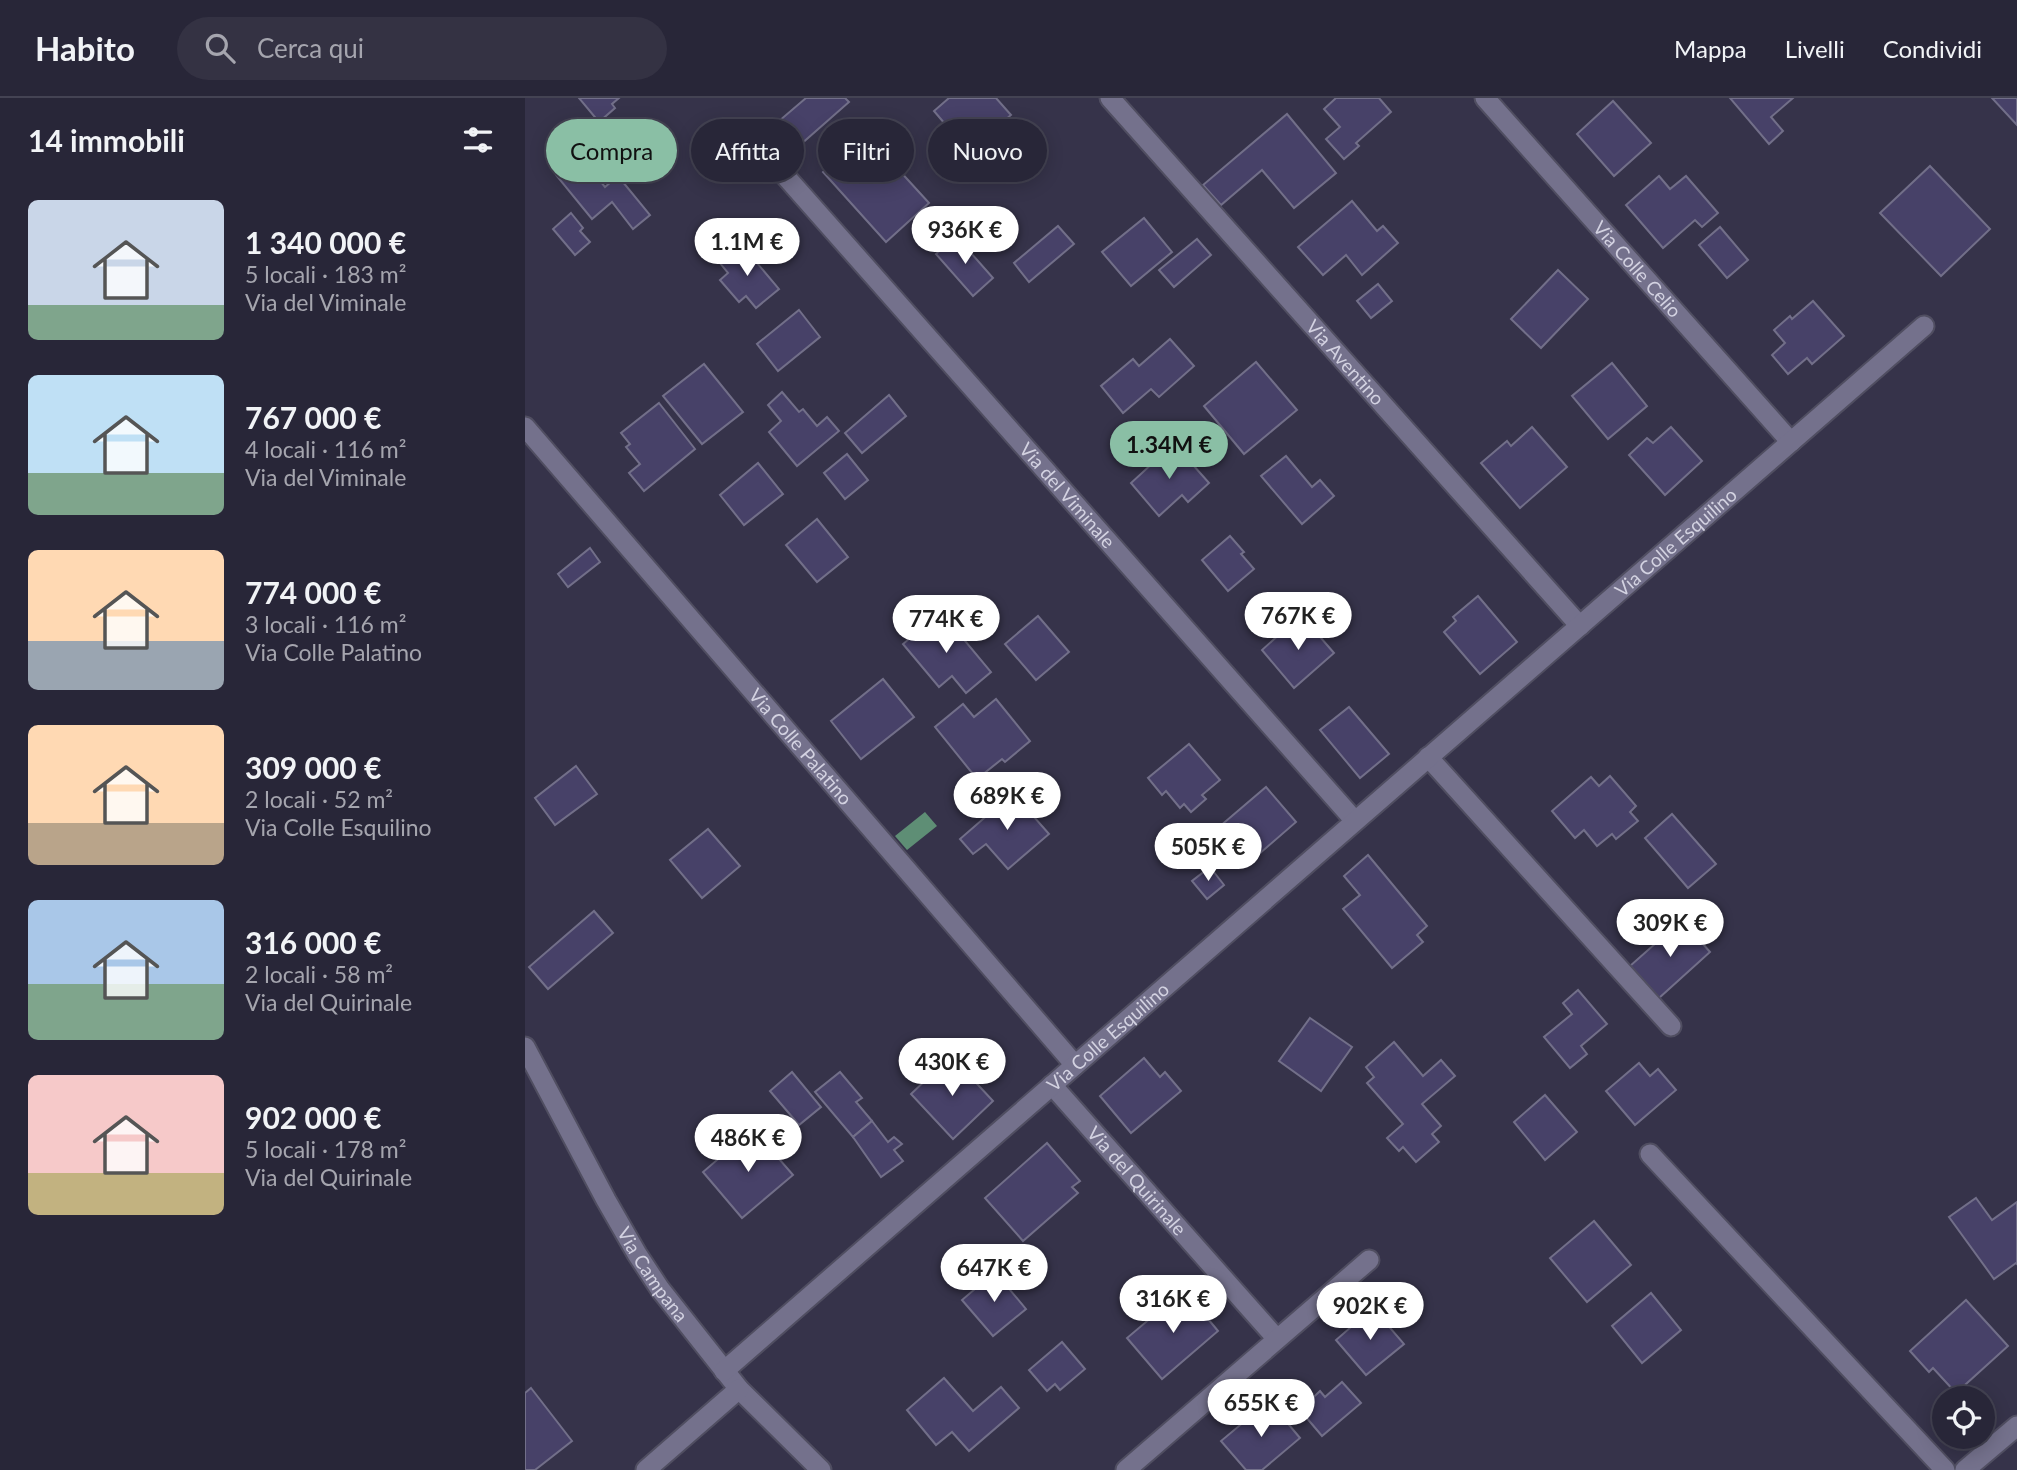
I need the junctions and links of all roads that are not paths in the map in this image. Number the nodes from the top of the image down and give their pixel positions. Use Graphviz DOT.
graph roads {
  1 [pos="1110,98"];
  2 [pos="1485,98"];
  3 [pos="791,182"];
  4 [pos="1924,326"];
  5 [pos="525,427"];
  6 [pos="1791,442"];
  7 [pos="1580,625"];
  8 [pos="1429,758"];
  9 [pos="1355,821"];
  10 [pos="1671,1026"];
  11 [pos="525,1047"];
  12 [pos="1075,1065"];
  13 [pos="1052,1085"];
  14 [pos="1650,1154"];
  15 [pos="1369,1260"];
  16 [pos="1277,1339"];
  17 [pos="724,1371"];
  18 [pos="739,1389"];
  19 [pos="2017,1426"];
  20 [pos="646,1470"];
  21 [pos="821,1470"];
  22 [pos="1126,1470"];
  23 [pos="1945,1470"];
  24 [pos="1965,1470"];
  1 -- 7 [label="street, Via Aventino"];
  2 -- 6 [label="street, Via Colle Celio"];
  3 -- 9 [label="street, Via del Viminale"];
  4 -- 6 [label="street, Via Colle Esquilino"];
  5 -- 12 [label="street, Via Colle Palatino"];
  6 -- 7 [label="street, Via Colle Esquilino"];
  7 -- 8 [label="street, Via Colle Esquilino"];
  8 -- 9 [label="street, Via Colle Esquilino"];
  8 -- 10 [label="street"];
  9 -- 12 [label="street, Via Colle Esquilino"];
  11 -- 17 [label="street, Via Campana"];
  12 -- 13 [label="street, Via Colle Esquilino"];
  13 -- 16 [label="street, Via del Quirinale"];
  13 -- 17 [label="street, Via Colle Esquilino"];
  14 -- 23 [label="street"];
  15 -- 16 [label="street"];
  16 -- 22 [label="street"];
  17 -- 18 [label="street, Via Campana"];
  18 -- 20 [label="street"];
  18 -- 21 [label="street, Via Campana"];
  19 -- 24 [label="street"];
}
